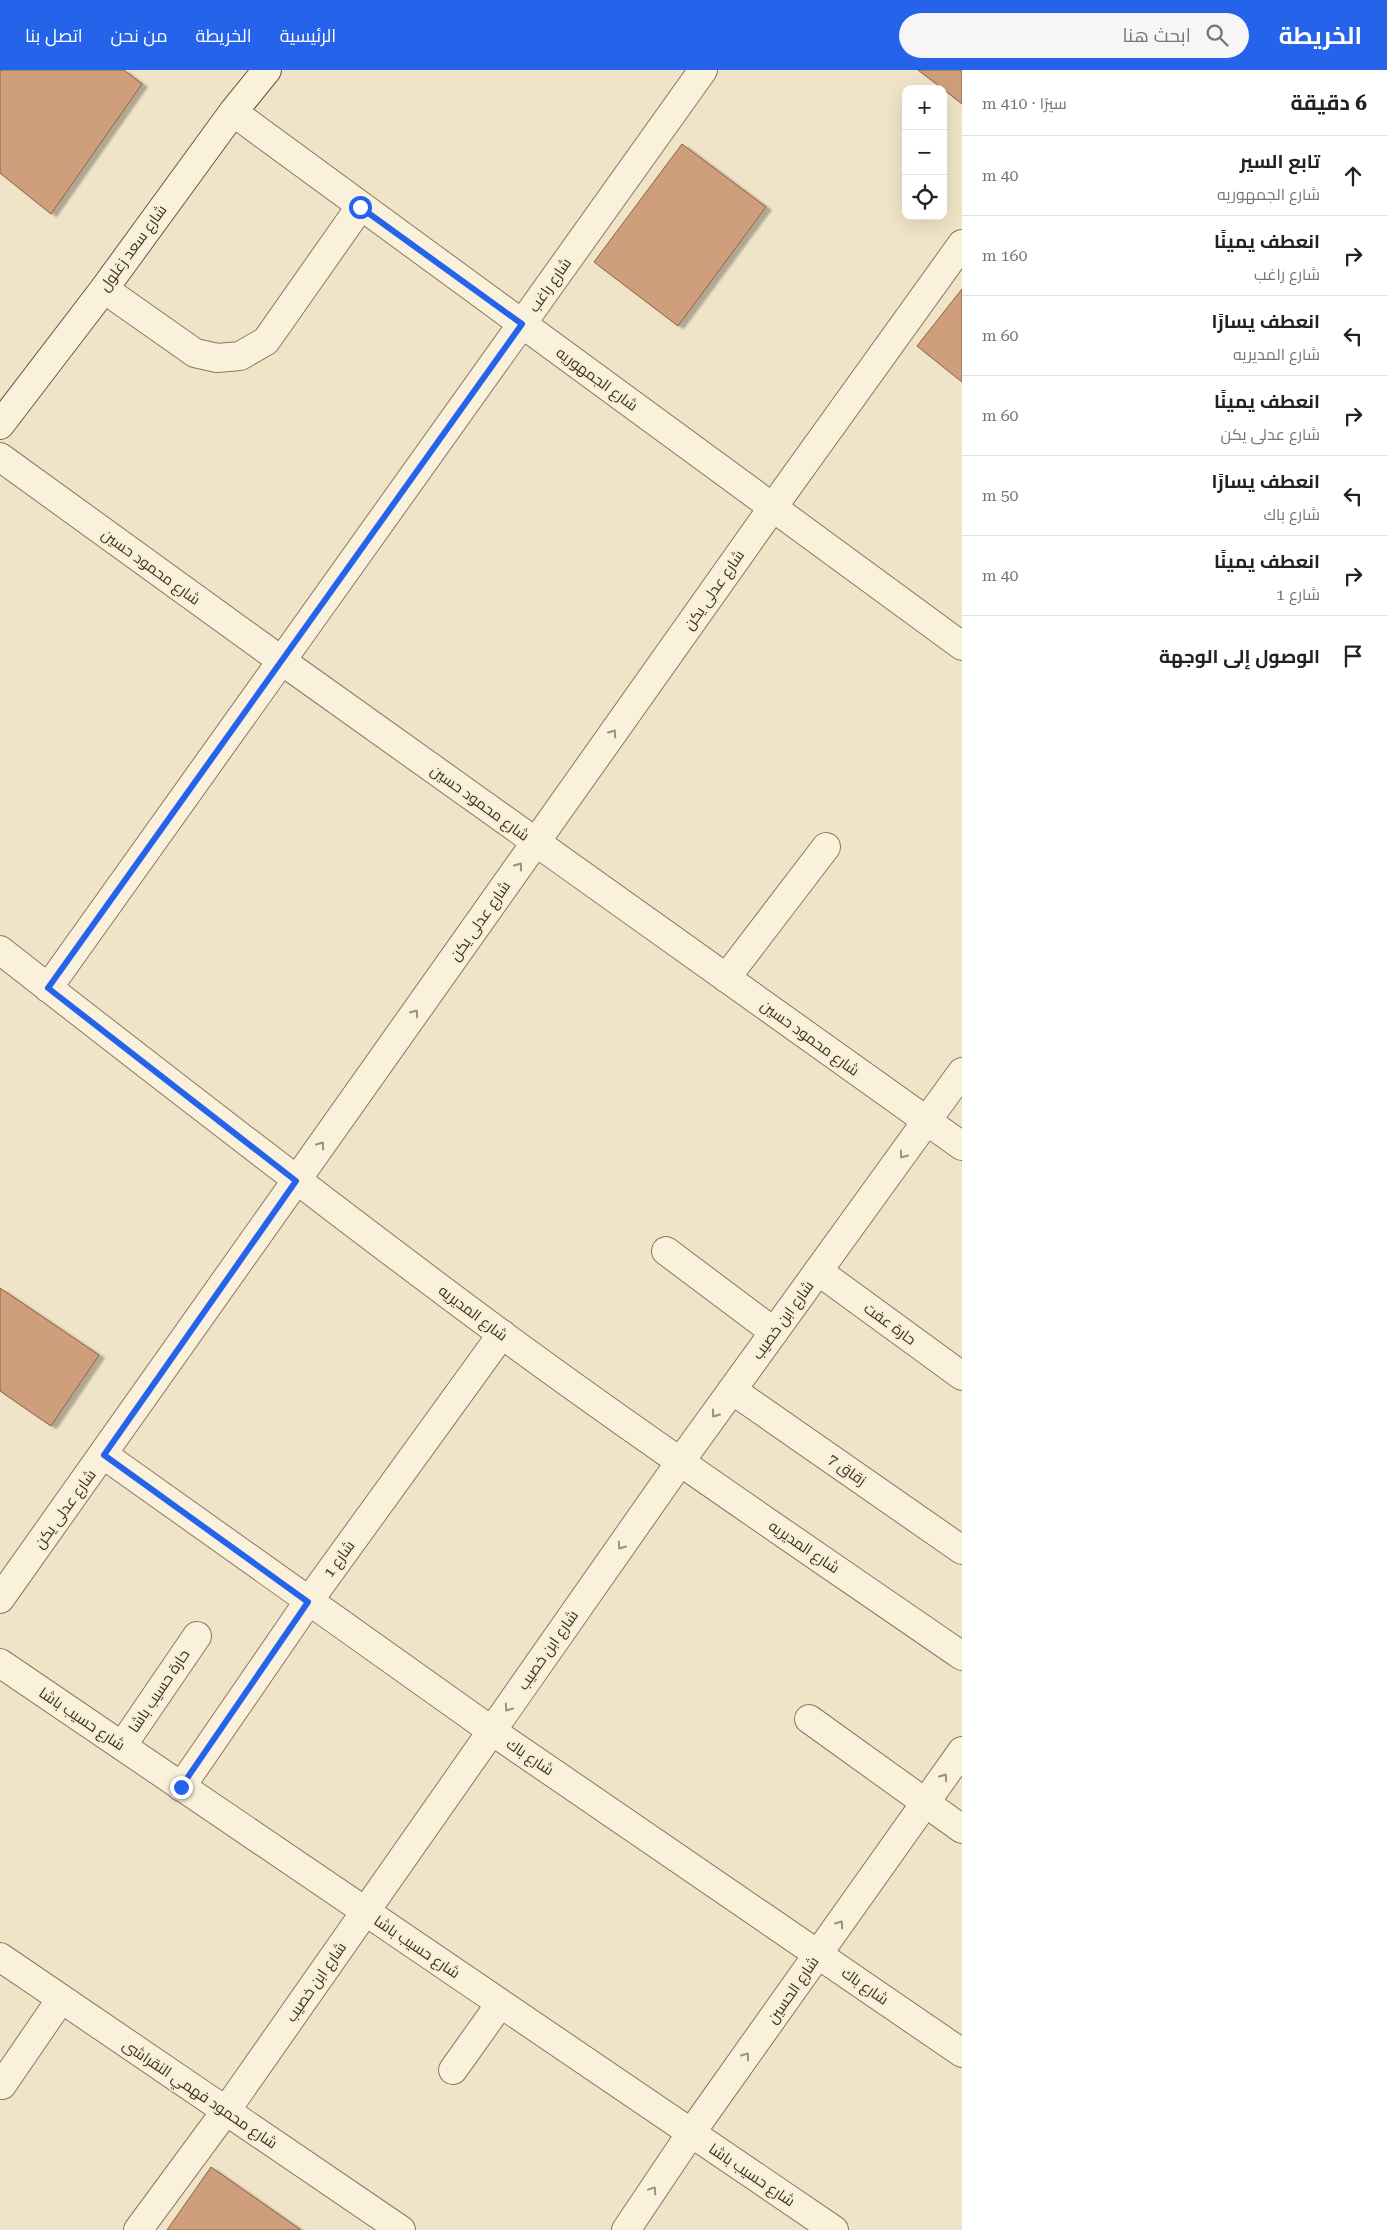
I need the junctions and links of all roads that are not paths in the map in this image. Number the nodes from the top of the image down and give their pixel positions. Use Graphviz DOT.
graph roads {
  1 [pos="267,70"];
  2 [pos="703,70"];
  3 [pos="233,112"];
  4 [pos="360,207"];
  5 [pos="962,244"];
  6 [pos="104,289"];
  7 [pos="522,324"];
  8 [pos="0,425"];
  9 [pos="0,457"];
  10 [pos="773,507"];
  11 [pos="962,646"];
  12 [pos="282,661"];
  13 [pos="536,842"];
  14 [pos="826,848"];
  15 [pos="0,950"];
  16 [pos="726,978"];
  17 [pos="48,988"];
  18 [pos="962,1072"];
  19 [pos="927,1121"];
  20 [pos="962,1146"];
  21 [pos="296,1181"];
  22 [pos="666,1251"];
  23 [pos="818,1271"];
  24 [pos="774,1332"];
  25 [pos="502,1334"];
  26 [pos="962,1376"];
  27 [pos="732,1390"];
  28 [pos="104,1455"];
  29 [pos="680,1462"];
  30 [pos="962,1550"];
  31 [pos="0,1599"];
  32 [pos="308,1602"];
  33 [pos="197,1636"];
  34 [pos="962,1656"];
  35 [pos="0,1663"];
  36 [pos="809,1719"];
  37 [pos="492,1731"];
  38 [pos="122,1746"];
  39 [pos="962,1751"];
  40 [pos="181,1787"];
  41 [pos="925,1803"];
  42 [pos="962,1830"];
  43 [pos="365,1912"];
  44 [pos="819,1954"];
  45 [pos="0,1957"];
  46 [pos="61,1999"];
  47 [pos="500,2004"];
  48 [pos="962,2053"];
  49 [pos="453,2070"];
  50 [pos="2,2085"];
  51 [pos="225,2112"];
  52 [pos="691,2133"];
  53 [pos="392,2228"];
  54 [pos="138,2230"];
  55 [pos="626,2230"];
  56 [pos="834,2230"];
  1 -- 3 [label="street, شارع سعد زغلول"];
  2 -- 7 [label="street, شارع راغب"];
  3 -- 4 [label="street, شارع الجمهوريه"];
  3 -- 6 [label="street, شارع سعد زغلول"];
  4 -- 6 [label="street"];
  4 -- 7 [label="street, شارع الجمهوريه"];
  5 -- 10 [label="street, شارع عدلى يكن"];
  6 -- 8 [label="street, شارع سعد زغلول"];
  7 -- 10 [label="street, شارع الجمهوريه"];
  7 -- 12 [label="street, شارع راغب"];
  9 -- 12 [label="street, شارع محمود حسين"];
  10 -- 11 [label="street, شارع الجمهوريه"];
  13 -- 10 [label="street, شارع عدلى يكن, one-way"];
  12 -- 13 [label="street, شارع محمود حسين"];
  12 -- 17 [label="street, شارع راغب"];
  13 -- 16 [label="street, شارع محمود حسين"];
  21 -- 13 [label="street, شارع عدلى يكن, one-way"];
  14 -- 16 [label="street"];
  15 -- 17 [label="street, شارع المديريه"];
  16 -- 19 [label="street, شارع محمود حسين"];
  17 -- 21 [label="street, شارع المديريه"];
  18 -- 19 [label="street, شارع ابن خصيب"];
  19 -- 20 [label="street, شارع محمود حسين"];
  19 -- 23 [label="street, شارع ابن خصيب, one-way"];
  21 -- 25 [label="street, شارع المديريه"];
  21 -- 28 [label="street, شارع عدلى يكن"];
  22 -- 24 [label="street"];
  23 -- 24 [label="street, شارع ابن خصيب"];
  23 -- 26 [label="street, حارة عفت"];
  24 -- 27 [label="street, شارع ابن خصيب"];
  25 -- 29 [label="street, شارع المديريه"];
  25 -- 32 [label="street, شارع 1"];
  27 -- 29 [label="street, شارع ابن خصيب, one-way"];
  27 -- 30 [label="street, زقاق 7"];
  28 -- 31 [label="street, شارع عدلى يكن"];
  28 -- 32 [label="street, شارع باك"];
  29 -- 34 [label="street, شارع المديريه"];
  29 -- 37 [label="street, شارع ابن خصيب, one-way"];
  32 -- 37 [label="street, شارع باك"];
  32 -- 40 [label="street, شارع 1"];
  33 -- 38 [label="street, حارة حسيب باشا"];
  35 -- 38 [label="street, شارع حسيب باشا"];
  36 -- 41 [label="street"];
  37 -- 43 [label="street, شارع ابن خصيب"];
  37 -- 44 [label="street, شارع باك"];
  38 -- 40 [label="street, شارع حسيب باشا"];
  41 -- 39 [label="street, شارع الحسين, one-way"];
  40 -- 43 [label="street, شارع حسيب باشا"];
  41 -- 42 [label="street"];
  44 -- 41 [label="street, شارع الحسين, one-way"];
  43 -- 47 [label="street, شارع حسيب باشا"];
  43 -- 51 [label="street, شارع ابن خصيب"];
  44 -- 48 [label="street, شارع باك"];
  52 -- 44 [label="street, شارع الحسين, one-way"];
  45 -- 46 [label="street, شارع محمود فهمي النقراشى"];
  46 -- 50 [label="street"];
  46 -- 51 [label="street, شارع محمود فهمي النقراشى"];
  47 -- 49 [label="street"];
  47 -- 52 [label="street, شارع حسيب باشا"];
  51 -- 53 [label="street, شارع محمود فهمي النقراشى"];
  51 -- 54 [label="street, شارع ابن خصيب"];
  55 -- 52 [label="street, شارع الحسين, one-way"];
  52 -- 56 [label="street, شارع حسيب باشا"];
}
